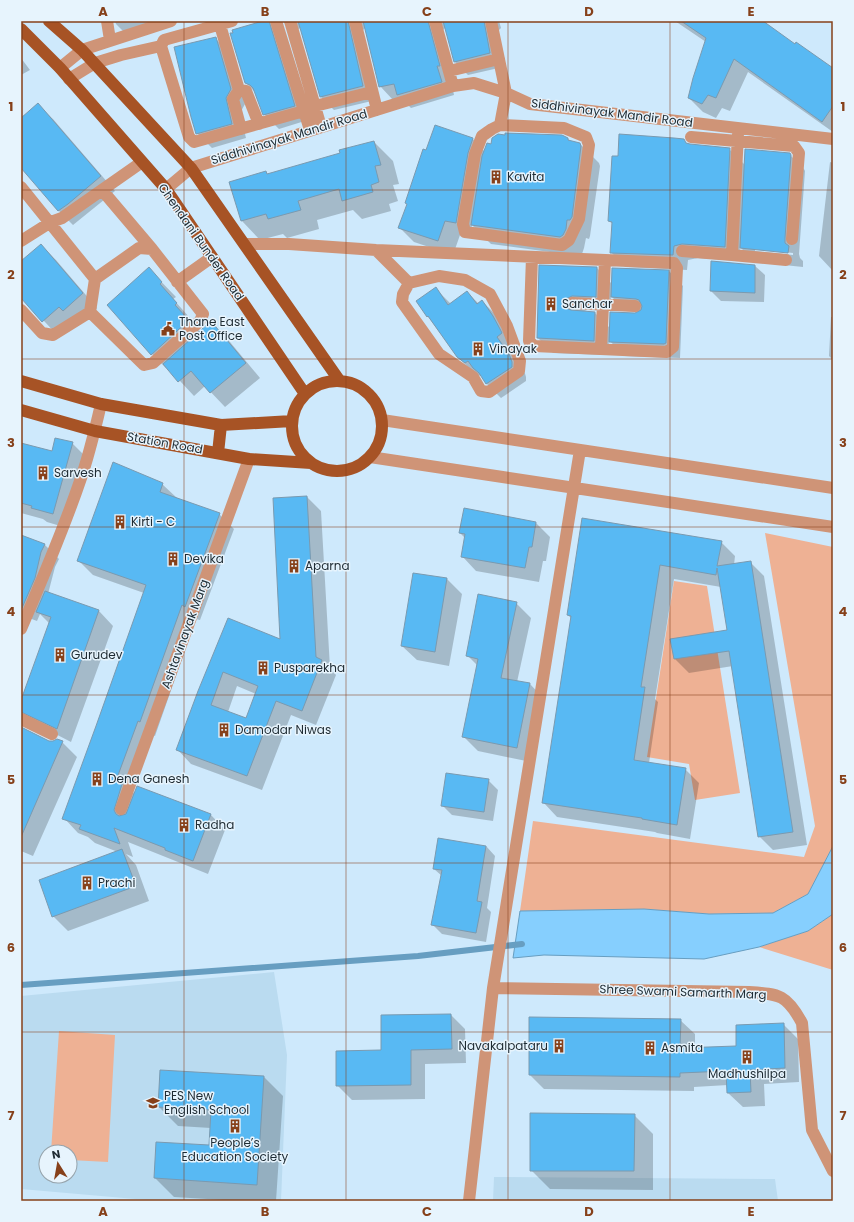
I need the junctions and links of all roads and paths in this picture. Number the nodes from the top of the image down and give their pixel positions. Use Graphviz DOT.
graph roads {
  1 [pos="50,21"];
  2 [pos="106,21"];
  3 [pos="171,21"];
  4 [pos="232,21"];
  5 [pos="276,21"];
  6 [pos="290,21"];
  7 [pos="354,21"];
  8 [pos="435,21"];
  9 [pos="491,21"];
  10 [pos="220,24"];
  11 [pos="146,25"];
  12 [pos="21,29"];
  13 [pos="110,40"];
  14 [pos="161,46"];
  15 [pos="82,50"];
  16 [pos="499,59"];
  17 [pos="95,63"];
  18 [pos="60,68"];
  19 [pos="449,71"];
  20 [pos="69,78"];
  21 [pos="453,86"];
  22 [pos="239,90"];
  23 [pos="372,92"];
  24 [pos="506,93"];
  25 [pos="310,109"];
  26 [pos="377,110"];
  27 [pos="260,124"];
  28 [pos="500,125"];
  29 [pos="738,128"];
  30 [pos="241,129"];
  31 [pos="316,129"];
  32 [pos="691,137"];
  33 [pos="833,139"];
  34 [pos="738,141"];
  35 [pos="142,162"];
  36 [pos="191,168"];
  37 [pos="21,187"];
  38 [pos="166,189"];
  39 [pos="102,190"];
  40 [pos="51,222"];
  41 [pos="792,239"];
  42 [pos="21,241"];
  43 [pos="245,244"];
  44 [pos="152,249"];
  45 [pos="376,250"];
  46 [pos="682,251"];
  47 [pos="732,254"];
  48 [pos="212,257"];
  49 [pos="532,257"];
  50 [pos="605,260"];
  51 [pos="786,260"];
  52 [pos="95,279"];
  53 [pos="177,282"];
  54 [pos="409,282"];
  55 [pos="572,303"];
  56 [pos="603,305"];
  57 [pos="634,306"];
  58 [pos="21,310"];
  59 [pos="90,312"];
  60 [pos="601,349"];
  61 [pos="338,380"];
  62 [pos="21,381"];
  63 [pos="304,394"];
  64 [pos="101,404"];
  65 [pos="21,410"];
  66 [pos="382,420"];
  67 [pos="292,421"];
  68 [pos="221,425"];
  69 [pos="95,431"];
  70 [pos="580,450"];
  71 [pos="218,453"];
  72 [pos="370,457"];
  73 [pos="249,458"];
  74 [pos="311,463"];
  75 [pos="574,488"];
  76 [pos="833,488"];
  77 [pos="833,527"];
  78 [pos="21,629"];
  79 [pos="21,719"];
  80 [pos="52,734"];
  81 [pos="121,809"];
  82 [pos="493,988"];
  83 [pos="833,1171"];
  84 [pos="469,1201"];
  1 -- 15 [label="main road"];
  2 -- 13 [label="street"];
  3 -- 11 [label="street"];
  4 -- 10 [label="street"];
  5 -- 25 [label="street"];
  6 -- 25 [label="street"];
  7 -- 23 [label="street"];
  8 -- 19 [label="street"];
  9 -- 16 [label="street"];
  10 -- 14 [label="street"];
  10 -- 22 [label="street"];
  11 -- 13 [label="street"];
  12 -- 18 [label="main road, Chendani Bunder Road"];
  13 -- 15 [label="street"];
  14 -- 17 [label="street"];
  14 -- 30 [label="street"];
  15 -- 17 [label="main road"];
  15 -- 18 [label="street"];
  16 -- 19 [label="street"];
  16 -- 24 [label="street"];
  17 -- 20 [label="street"];
  17 -- 36 [label="main road"];
  18 -- 20 [label="main road, Chendani Bunder Road"];
  19 -- 21 [label="street"];
  20 -- 35 [label="main road, Chendani Bunder Road"];
  21 -- 24 [label="street, Siddhivinayak Mandir Road"];
  21 -- 26 [label="street, Siddhivinayak Mandir Road"];
  22 -- 27 [label="street"];
  22 -- 30 [label="street"];
  23 -- 25 [label="street"];
  23 -- 26 [label="street"];
  24 -- 28 [label="street"];
  24 -- 29 [label="street, Siddhivinayak Mandir Road"];
  25 -- 27 [label="street"];
  25 -- 31 [label="street"];
  26 -- 31 [label="street, Siddhivinayak Mandir Road"];
  27 -- 30 [label="street"];
  28 -- 28 [label="street"];
  29 -- 33 [label="street, Siddhivinayak Mandir Road"];
  29 -- 34 [label="street"];
  31 -- 36 [label="street, Siddhivinayak Mandir Road"];
  32 -- 34 [label="street"];
  34 -- 41 [label="street"];
  34 -- 47 [label="street"];
  35 -- 38 [label="main road, Chendani Bunder Road"];
  35 -- 39 [label="street"];
  36 -- 38 [label="street"];
  36 -- 43 [label="main road"];
  37 -- 40 [label="street"];
  38 -- 48 [label="main road, Chendani Bunder Road"];
  39 -- 40 [label="street"];
  39 -- 44 [label="street"];
  40 -- 42 [label="street"];
  40 -- 52 [label="street"];
  43 -- 45 [label="street"];
  43 -- 61 [label="main road"];
  44 -- 52 [label="street"];
  44 -- 53 [label="street"];
  45 -- 49 [label="street"];
  45 -- 54 [label="street"];
  46 -- 47 [label="street"];
  47 -- 51 [label="street"];
  48 -- 53 [label="street"];
  48 -- 63 [label="main road, Chendani Bunder Road"];
  49 -- 50 [label="street"];
  49 -- 60 [label="street"];
  50 -- 56 [label="street"];
  50 -- 60 [label="street"];
  52 -- 59 [label="street"];
  53 -- 59 [label="street"];
  54 -- 54 [label="street"];
  55 -- 56 [label="street"];
  56 -- 57 [label="street"];
  56 -- 60 [label="street"];
  58 -- 59 [label="street"];
  61 -- 63 [label="main road"];
  61 -- 66 [label="main road"];
  62 -- 64 [label="main road"];
  63 -- 67 [label="main road"];
  64 -- 68 [label="main road"];
  64 -- 69 [label="street"];
  65 -- 69 [label="main road, Station Road"];
  66 -- 70 [label="street"];
  66 -- 72 [label="main road"];
  67 -- 68 [label="main road"];
  67 -- 74 [label="main road"];
  68 -- 71 [label="main road"];
  69 -- 71 [label="main road, Station Road"];
  69 -- 78 [label="street"];
  70 -- 75 [label="street"];
  70 -- 76 [label="street"];
  71 -- 73 [label="main road, Station Road"];
  72 -- 74 [label="main road"];
  72 -- 75 [label="street"];
  73 -- 74 [label="main road, Station Road"];
  73 -- 81 [label="street, Ashtavinayak Marg"];
  75 -- 77 [label="street"];
  75 -- 82 [label="street"];
  79 -- 80 [label="street"];
  82 -- 83 [label="street, Shree Swami Samarth Marg"];
  82 -- 84 [label="street"];
}
